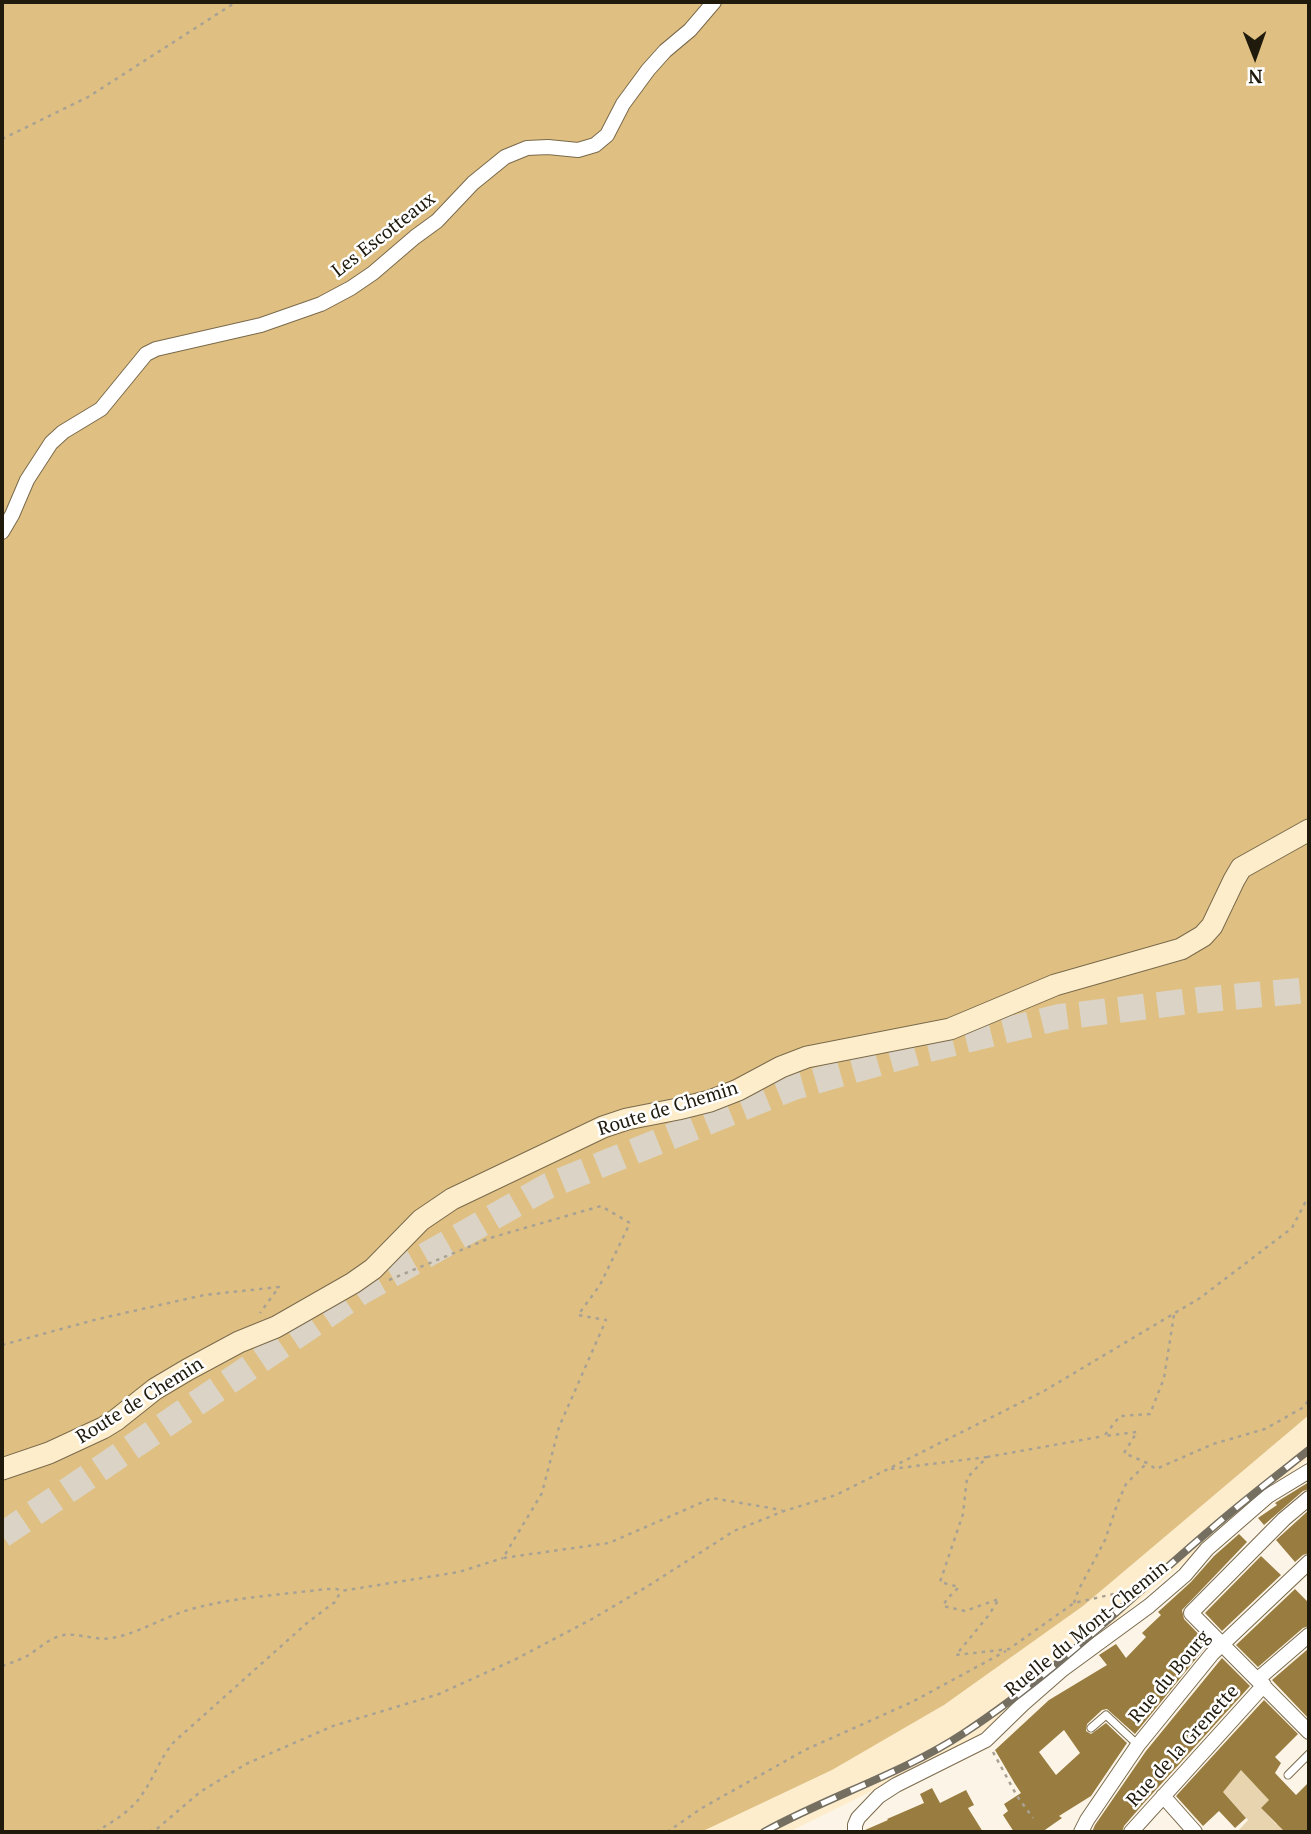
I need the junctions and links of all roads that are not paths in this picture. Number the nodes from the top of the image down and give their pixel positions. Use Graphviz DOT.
graph roads {
  1 [pos="714,2"];
  2 [pos="2,532"];
  3 [pos="1309,830"];
  4 [pos="2,1469"];
  5 [pos="1309,1471"];
  6 [pos="1309,1498"];
  7 [pos="1309,1562"];
  8 [pos="1309,1635"];
  9 [pos="1222,1644"];
  10 [pos="1261,1682"];
  11 [pos="1091,1728"];
  12 [pos="1309,1732"];
  13 [pos="1138,1745"];
  14 [pos="1309,1754"];
  15 [pos="1288,1775"];
  16 [pos="1163,1796"];
  17 [pos="855,1832"];
  18 [pos="1081,1832"];
  19 [pos="1131,1832"];
  20 [pos="1195,1832"];
  1 -- 2 [label="street, Les Escotteaux"];
  3 -- 4 [label="street, Route de Chemin"];
  5 -- 17 [label="street, Ruelle du Mont-Chemin"];
  6 -- 9 [label="street"];
  7 -- 9 [label="street, Rue du Bourg"];
  8 -- 10 [label="street, Rue de la Grenette"];
  9 -- 10 [label="street"];
  9 -- 13 [label="street, Rue du Bourg"];
  10 -- 12 [label="street"];
  10 -- 16 [label="street, Rue de la Grenette"];
  11 -- 13 [label="lane"];
  13 -- 18 [label="street, Rue du Bourg"];
  14 -- 15 [label="lane"];
  16 -- 19 [label="street, Rue de la Grenette"];
  16 -- 20 [label="street"];
}
